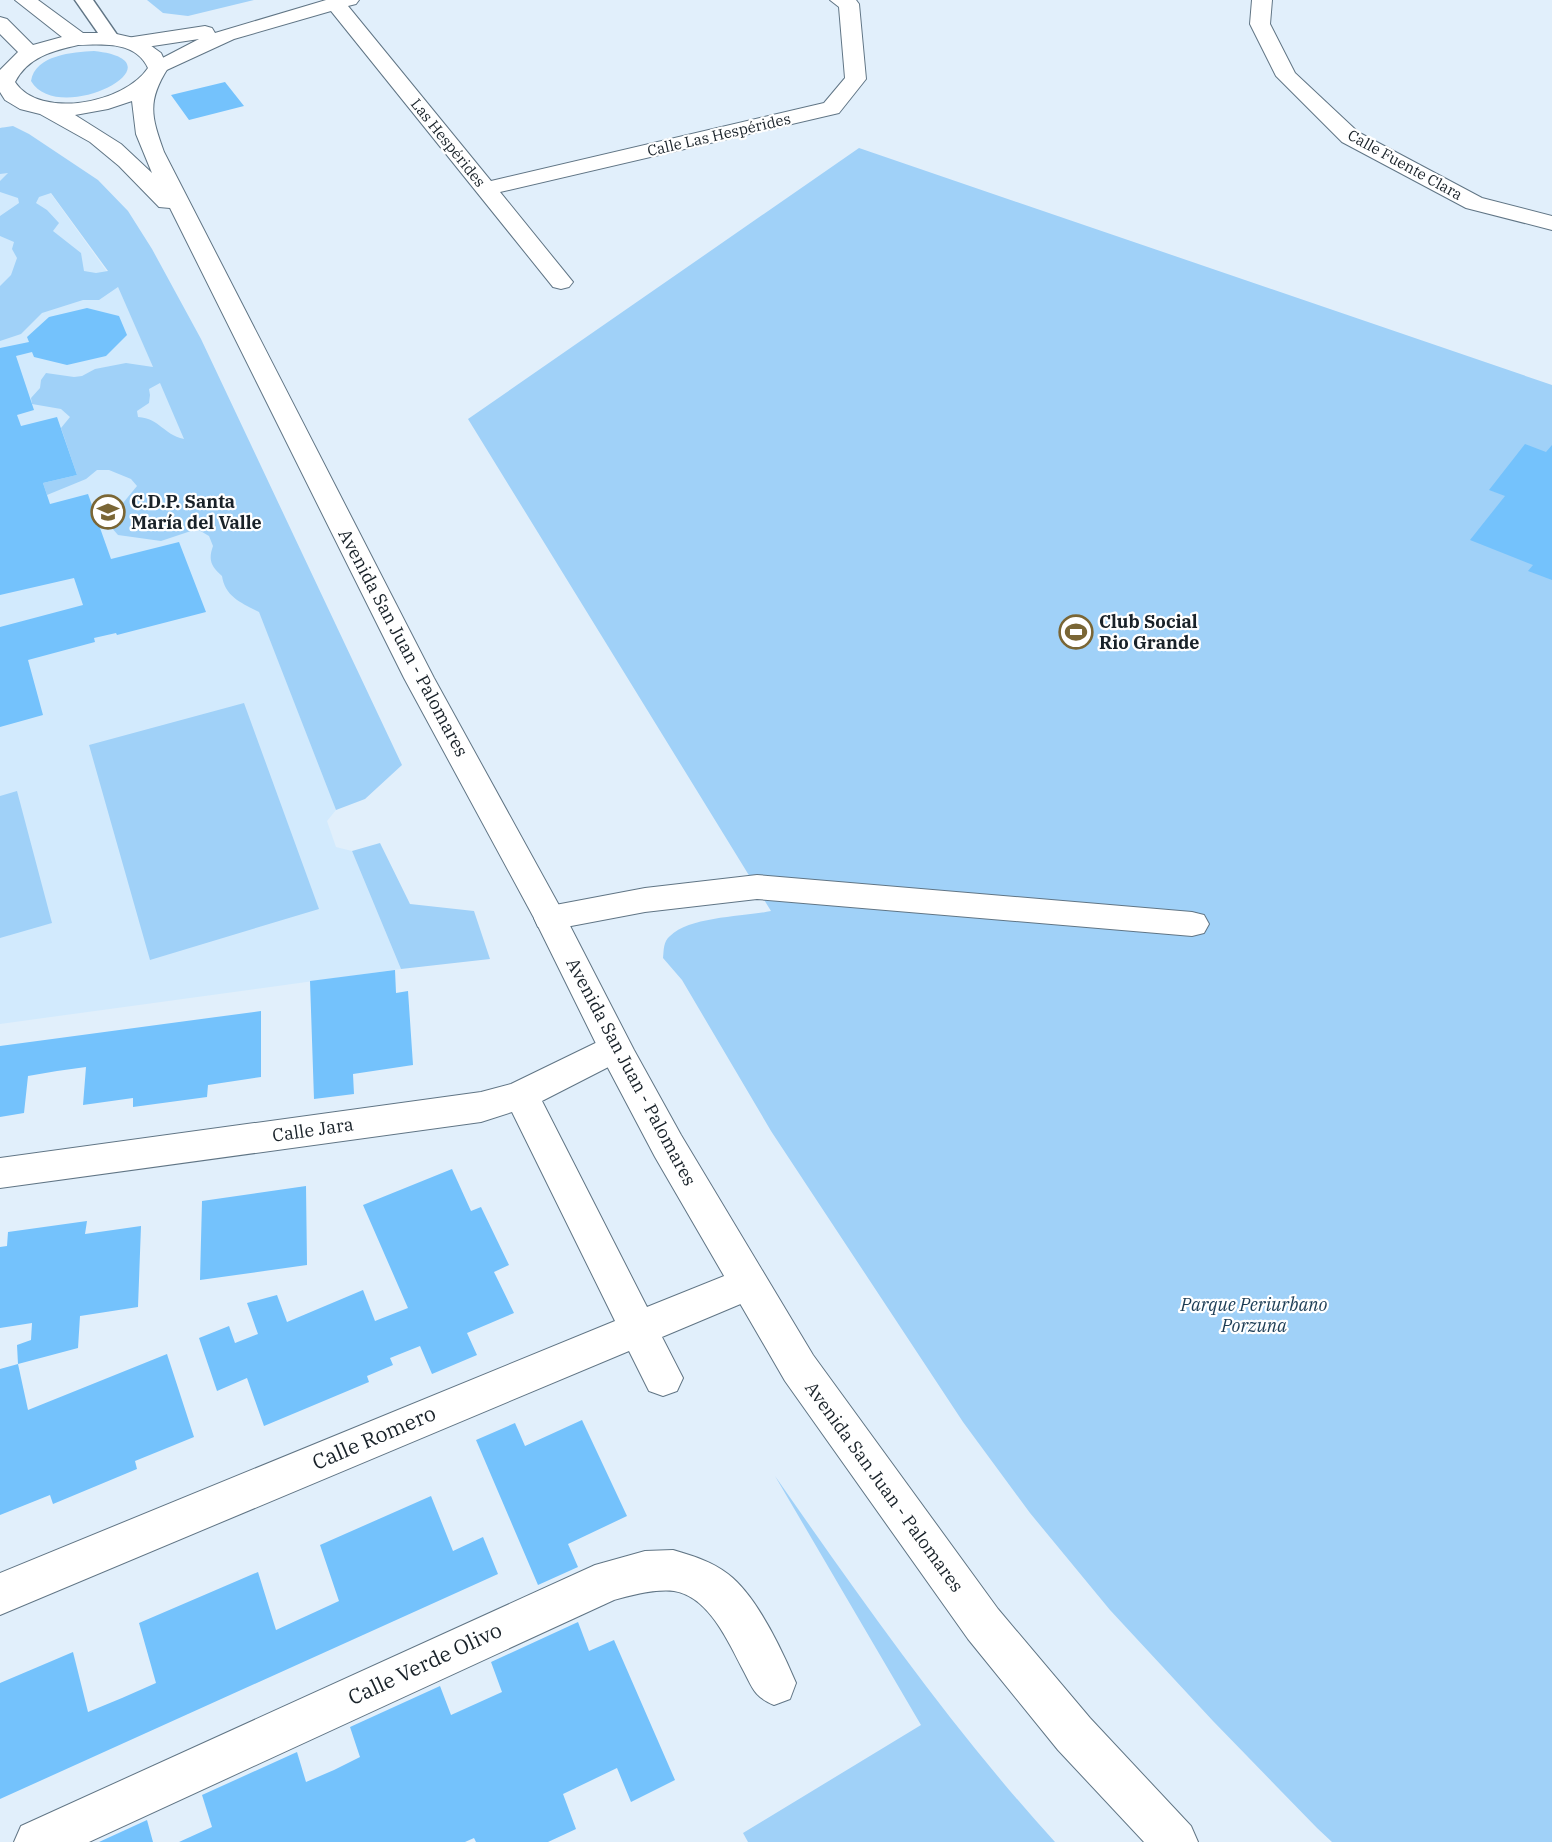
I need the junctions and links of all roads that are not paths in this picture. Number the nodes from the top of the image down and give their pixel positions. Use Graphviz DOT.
graph roads {
  1 [pos="26,0"];
  2 [pos="84,0"];
  3 [pos="840,0"];
  4 [pos="1263,0"];
  5 [pos="342,2"];
  6 [pos="266,22"];
  7 [pos="0,23"];
  8 [pos="78,39"];
  9 [pos="111,39"];
  10 [pos="133,43"];
  11 [pos="30,53"];
  12 [pos="153,75"];
  13 [pos="3,76"];
  14 [pos="38,107"];
  15 [pos="0,108"];
  16 [pos="486,189"];
  17 [pos="1552,223"];
  18 [pos="194,233"];
  19 [pos="561,282"];
  20 [pos="550,918"];
  21 [pos="1192,924"];
  22 [pos="614,1048"];
  23 [pos="521,1095"];
  24 [pos="0,1173"];
  25 [pos="749,1283"];
  26 [pos="638,1329"];
  27 [pos="663,1378"];
  28 [pos="0,1594"];
  29 [pos="774,1683"];
  30 [pos="38,1842"];
  31 [pos="1175,1842"];
  1 -- 8 [label="street"];
  2 -- 9 [label="lane"];
  3 -- 16 [label="street, Calle Las Hespérides"];
  4 -- 17 [label="street, Calle Fuente Clara"];
  5 -- 6 [label="street"];
  5 -- 16 [label="street, Las Hespérides"];
  6 -- 10 [label="street"];
  6 -- 12 [label="street"];
  7 -- 11 [label="street"];
  8 -- 9 [label="street"];
  8 -- 11 [label="street"];
  9 -- 10 [label="street"];
  10 -- 12 [label="street"];
  11 -- 13 [label="street"];
  12 -- 14 [label="street"];
  12 -- 18 [label="street"];
  13 -- 14 [label="street"];
  14 -- 15 [label="street"];
  14 -- 18 [label="street"];
  16 -- 19 [label="street, Las Hespérides"];
  18 -- 20 [label="street, Avenida San Juan - Palomares"];
  20 -- 21 [label="street"];
  20 -- 22 [label="street, Avenida San Juan - Palomares"];
  22 -- 23 [label="street, Calle Jara"];
  22 -- 25 [label="street, Avenida San Juan - Palomares"];
  23 -- 24 [label="street, Calle Jara"];
  23 -- 26 [label="street"];
  25 -- 26 [label="street, Calle Romero"];
  25 -- 31 [label="street, Avenida San Juan - Palomares"];
  26 -- 27 [label="street"];
  26 -- 28 [label="street, Calle Romero"];
  29 -- 30 [label="street, Calle Verde Olivo"];
}
